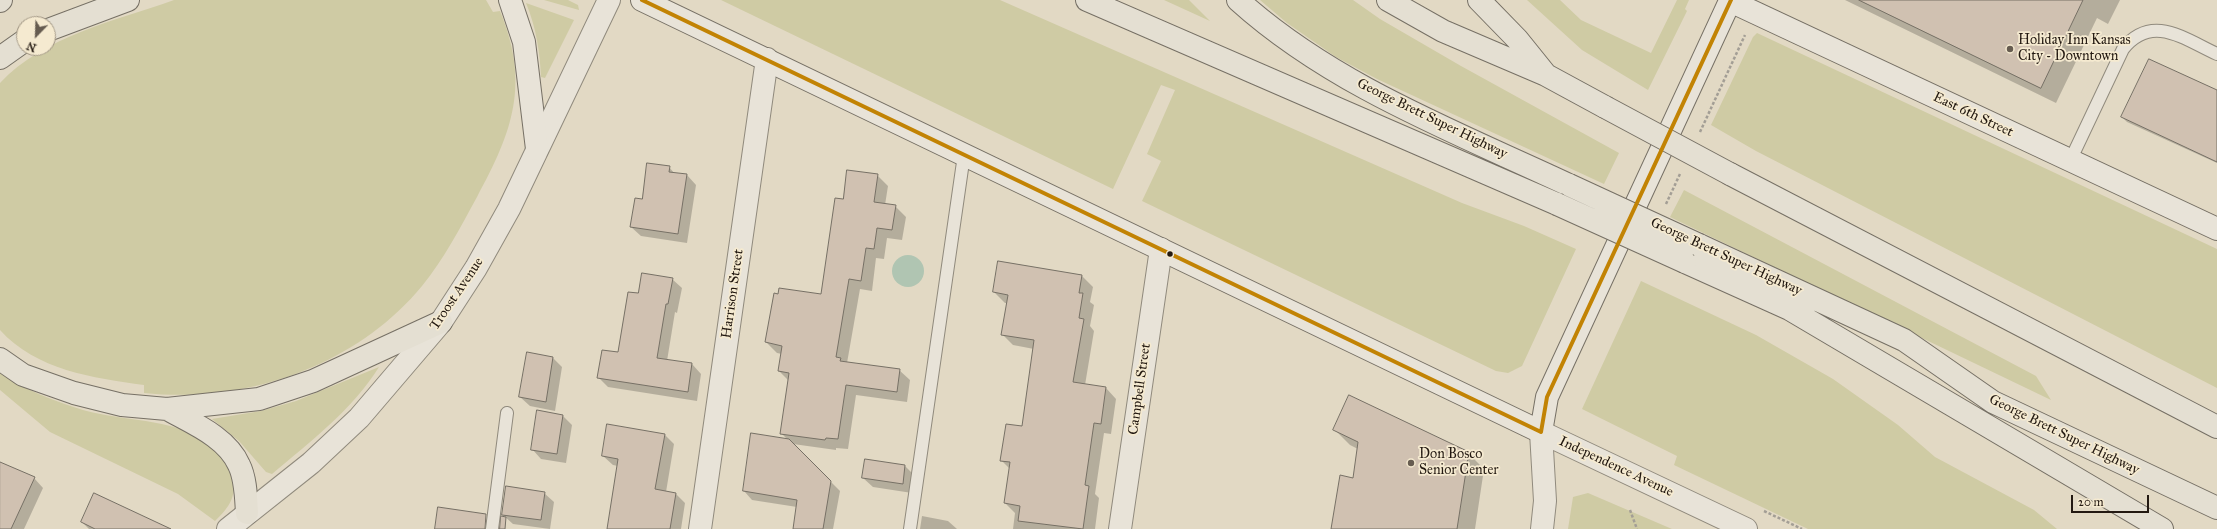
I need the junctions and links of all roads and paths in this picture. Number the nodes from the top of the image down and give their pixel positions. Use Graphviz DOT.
graph roads {
  1 [pos="128,0"];
  2 [pos="510,0"];
  3 [pos="609,0"];
  4 [pos="642,0"];
  5 [pos="1087,0"];
  6 [pos="1238,0"];
  7 [pos="1388,0"];
  8 [pos="1479,0"];
  9 [pos="1731,1"];
  10 [pos="56,27"];
  11 [pos="16,47"];
  12 [pos="2217,54"];
  13 [pos="0,58"];
  14 [pos="767,59"];
  15 [pos="1546,75"];
  16 [pos="537,149"];
  17 [pos="964,154"];
  18 [pos="2070,161"];
  19 [pos="2217,229"];
  20 [pos="1161,249"];
  21 [pos="1791,310"];
  22 [pos="440,322"];
  23 [pos="0,359"];
  24 [pos="1993,402"];
  25 [pos="167,409"];
  26 [pos="507,413"];
  27 [pos="2217,427"];
  28 [pos="1542,432"];
  29 [pos="2217,508"];
  30 [pos="1630,510"];
  31 [pos="247,513"];
  32 [pos="228,529"];
  33 [pos="492,529"];
  34 [pos="700,529"];
  35 [pos="910,529"];
  36 [pos="1120,529"];
  37 [pos="1542,529"];
  38 [pos="1637,529"];
  39 [pos="1746,529"];
  40 [pos="2162,529"];
  1 -- 10 [label="highway"];
  2 -- 16 [label="main road"];
  3 -- 16 [label="main road, Troost Avenue"];
  4 -- 14 [label="main road, Independence Avenue"];
  5 -- 21 [label="highway, bridge"];
  6 -- 24 [label="highway, George Brett Super Highway, bridge"];
  7 -- 15 [label="highway"];
  8 -- 15 [label="highway"];
  9 -- 18 [label="main road, East 6th Street"];
  9 -- 28 [label="main road"];
  11 -- 13 [label="highway"];
  12 -- 18 [label="lane"];
  14 -- 17 [label="main road, Independence Avenue"];
  14 -- 34 [label="main road, Harrison Street"];
  15 -- 27 [label="highway, bridge"];
  16 -- 22 [label="main road, Troost Avenue"];
  17 -- 20 [label="main road, Independence Avenue"];
  17 -- 35 [label="lane"];
  18 -- 19 [label="main road, East 6th Street"];
  20 -- 28 [label="main road, Independence Avenue"];
  20 -- 36 [label="main road, Campbell Street"];
  21 -- 24 [label="highway"];
  21 -- 40 [label="highway"];
  22 -- 25 [label="highway"];
  22 -- 31 [label="main road, Troost Avenue"];
  23 -- 25 [label="highway"];
  24 -- 29 [label="highway, George Brett Super Highway"];
  25 -- 31 [label="highway"];
  26 -- 33 [label="lane"];
  28 -- 37 [label="main road"];
  28 -- 39 [label="main road, Independence Avenue"];
  30 -- 38 [label="path"];
  31 -- 32 [label="main road, Troost Avenue"];
}
